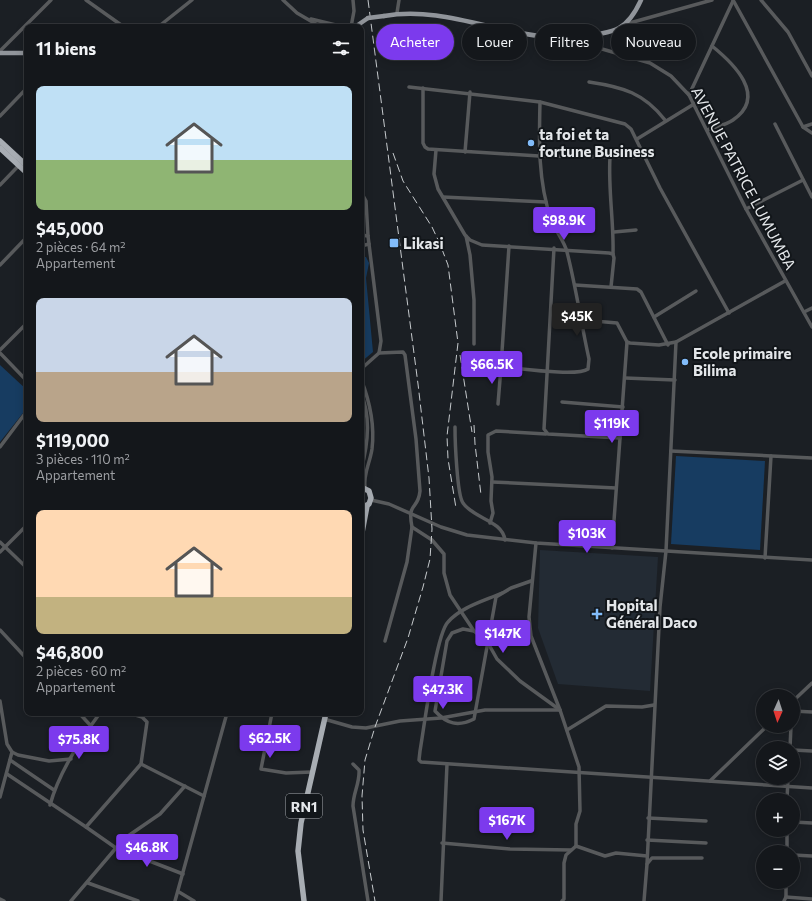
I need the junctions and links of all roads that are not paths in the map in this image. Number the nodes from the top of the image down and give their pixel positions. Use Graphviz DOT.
graph roads {
  1 [pos="51,0"];
  2 [pos="86,0"];
  3 [pos="192,0"];
  4 [pos="283,0"];
  5 [pos="353,0"];
  6 [pos="399,0"];
  7 [pos="641,0"];
  8 [pos="712,0"];
  9 [pos="733,0"];
  10 [pos="761,0"];
  11 [pos="397,13"];
  12 [pos="308,18"];
  13 [pos="27,24"];
  14 [pos="120,24"];
  15 [pos="162,24"];
  16 [pos="317,24"];
  17 [pos="332,24"];
  18 [pos="352,24"];
  19 [pos="359,24"];
  20 [pos="624,24"];
  21 [pos="627,24"];
  22 [pos="24,28"];
  23 [pos="535,34"];
  24 [pos="712,46"];
  25 [pos="603,49"];
  26 [pos="0,52"];
  27 [pos="24,53"];
  28 [pos="812,76"];
  29 [pos="589,82"];
  30 [pos="409,87"];
  31 [pos="423,88"];
  32 [pos="24,91"];
  33 [pos="470,92"];
  34 [pos="689,95"];
  35 [pos="540,102"];
  36 [pos="694,104"];
  37 [pos="0,116"];
  38 [pos="665,120"];
  39 [pos="776,124"];
  40 [pos="812,124"];
  41 [pos="803,127"];
  42 [pos="707,130"];
  43 [pos="812,133"];
  44 [pos="637,139"];
  45 [pos="0,141"];
  46 [pos="0,148"];
  47 [pos="436,150"];
  48 [pos="465,152"];
  49 [pos="539,156"];
  50 [pos="610,157"];
  51 [pos="645,157"];
  52 [pos="24,160"];
  53 [pos="20,163"];
  54 [pos="24,165"];
  55 [pos="24,169"];
  56 [pos="803,180"];
  57 [pos="0,185"];
  58 [pos="364,197"];
  59 [pos="443,197"];
  60 [pos="812,198"];
  61 [pos="546,202"];
  62 [pos="746,209"];
  63 [pos="636,230"];
  64 [pos="614,232"];
  65 [pos="364,235"];
  66 [pos="465,235"];
  67 [pos="368,236"];
  68 [pos="24,240"];
  69 [pos="369,244"];
  70 [pos="364,245"];
  71 [pos="509,246"];
  72 [pos="554,248"];
  73 [pos="567,250"];
  74 [pos="613,254"];
  75 [pos="0,265"];
  76 [pos="785,281"];
  77 [pos="575,285"];
  78 [pos="611,287"];
  79 [pos="696,291"];
  80 [pos="812,308"];
  81 [pos="804,312"];
  82 [pos="729,313"];
  83 [pos="654,317"];
  84 [pos="583,320"];
  85 [pos="811,322"];
  86 [pos="24,326"];
  87 [pos="812,327"];
  88 [pos="627,342"];
  89 [pos="676,342"];
  90 [pos="474,344"];
  91 [pos="668,344"];
  92 [pos="0,352"];
  93 [pos="379,352"];
  94 [pos="364,366"];
  95 [pos="501,367"];
  96 [pos="547,370"];
  97 [pos="24,378"];
  98 [pos="624,378"];
  99 [pos="675,380"];
  100 [pos="364,388"];
  101 [pos="562,402"];
  102 [pos="498,404"];
  103 [pos="364,405"];
  104 [pos="623,407"];
  105 [pos="24,415"];
  106 [pos="456,426"];
  107 [pos="548,434"];
  108 [pos="620,438"];
  109 [pos="0,447"];
  110 [pos="671,451"];
  111 [pos="771,456"];
  112 [pos="364,457"];
  113 [pos="812,458"];
  114 [pos="369,459"];
  115 [pos="364,482"];
  116 [pos="492,482"];
  117 [pos="616,488"];
  118 [pos="364,489"];
  119 [pos="371,500"];
  120 [pos="367,506"];
  121 [pos="364,507"];
  122 [pos="409,513"];
  123 [pos="364,522"];
  124 [pos="490,523"];
  125 [pos="412,527"];
  126 [pos="24,528"];
  127 [pos="505,540"];
  128 [pos="0,542"];
  129 [pos="536,543"];
  130 [pos="5,547"];
  131 [pos="612,548"];
  132 [pos="666,551"];
  133 [pos="0,552"];
  134 [pos="765,558"];
  135 [pos="812,560"];
  136 [pos="24,565"];
  137 [pos="532,581"];
  138 [pos="502,593"];
  139 [pos="460,612"];
  140 [pos="0,630"];
  141 [pos="474,632"];
  142 [pos="385,641"];
  143 [pos="488,643"];
  144 [pos="24,656"];
  145 [pos="812,682"];
  146 [pos="800,694"];
  147 [pos="0,701"];
  148 [pos="654,705"];
  149 [pos="560,710"];
  150 [pos="800,711"];
  151 [pos="476,712"];
  152 [pos="812,712"];
  153 [pos="82,716"];
  154 [pos="98,716"];
  155 [pos="139,716"];
  156 [pos="226,716"];
  157 [pos="271,716"];
  158 [pos="325,716"];
  159 [pos="426,718"];
  160 [pos="441,718"];
  161 [pos="324,719"];
  162 [pos="91,726"];
  163 [pos="567,730"];
  164 [pos="760,733"];
  165 [pos="800,750"];
  166 [pos="812,751"];
  167 [pos="12,752"];
  168 [pos="71,759"];
  169 [pos="10,760"];
  170 [pos="141,764"];
  171 [pos="353,764"];
  172 [pos="447,764"];
  173 [pos="312,772"];
  174 [pos="580,773"];
  175 [pos="7,774"];
  176 [pos="650,778"];
  177 [pos="710,781"];
  178 [pos="185,786"];
  179 [pos="787,786"];
  180 [pos="812,788"];
  181 [pos="54,790"];
  182 [pos="787,793"];
  183 [pos="204,796"];
  184 [pos="0,797"];
  185 [pos="50,805"];
  186 [pos="648,818"];
  187 [pos="706,821"];
  188 [pos="800,822"];
  189 [pos="812,823"];
  190 [pos="86,827"];
  191 [pos="648,840"];
  192 [pos="442,843"];
  193 [pos="706,843"];
  194 [pos="576,846"];
  195 [pos="116,848"];
  196 [pos="571,850"];
  197 [pos="800,855"];
  198 [pos="647,856"];
  199 [pos="812,856"];
  200 [pos="702,858"];
  201 [pos="647,864"];
  202 [pos="183,874"];
  203 [pos="88,883"];
  204 [pos="787,889"];
  205 [pos="179,892"];
  206 [pos="0,899"];
  207 [pos="788,899"];
  208 [pos="812,899"];
  209 [pos="4,901"];
  210 [pos="71,901"];
  211 [pos="138,901"];
  212 [pos="175,901"];
  213 [pos="194,901"];
  214 [pos="304,901"];
  215 [pos="368,901"];
  216 [pos="441,901"];
  217 [pos="562,901"];
  218 [pos="644,901"];
  1 -- 13 [label="street"];
  2 -- 14 [label="street"];
  3 -- 15 [label="street"];
  4 -- 12 [label="street"];
  5 -- 18 [label="street"];
  6 -- 11 [label="street"];
  7 -- 20 [label="main road"];
  8 -- 21 [label="street"];
  9 -- 24 [label="street"];
  9 -- 41 [label="street"];
  10 -- 28 [label="street"];
  11 -- 19 [label="main road, bridge"];
  11 -- 23 [label="main road"];
  12 -- 16 [label="street"];
  12 -- 17 [label="street"];
  22 -- 26 [label="street"];
  24 -- 34 [label="street"];
  24 -- 42 [label="street"];
  25 -- 34 [label="street, AVENUE PATRICE LUMUMBA"];
  26 -- 27 [label="main road"];
  29 -- 38 [label="street"];
  30 -- 31 [label="street"];
  31 -- 33 [label="street"];
  31 -- 47 [label="street"];
  32 -- 37 [label="street"];
  33 -- 35 [label="street"];
  33 -- 48 [label="street"];
  34 -- 36 [label="street, AVENUE PATRICE LUMUMBA"];
  35 -- 44 [label="street"];
  35 -- 49 [label="street"];
  36 -- 38 [label="street"];
  36 -- 42 [label="street, AVENUE PATRICE LUMUMBA"];
  38 -- 44 [label="street"];
  39 -- 56 [label="street"];
  40 -- 41 [label="street"];
  41 -- 43 [label="street"];
  42 -- 62 [label="street, AVENUE PATRICE LUMUMBA"];
  44 -- 51 [label="street"];
  45 -- 53 [label="highway"];
  46 -- 53 [label="highway"];
  47 -- 48 [label="street"];
  47 -- 59 [label="street"];
  48 -- 49 [label="street"];
  49 -- 50 [label="street"];
  49 -- 61 [label="street"];
  50 -- 51 [label="street"];
  50 -- 64 [label="street"];
  51 -- 82 [label="street"];
  52 -- 53 [label="street"];
  53 -- 54 [label="highway"];
  53 -- 55 [label="highway"];
  53 -- 57 [label="street"];
  56 -- 60 [label="street"];
  56 -- 62 [label="street"];
  58 -- 67 [label="street"];
  59 -- 61 [label="street"];
  59 -- 66 [label="street"];
  61 -- 73 [label="street"];
  62 -- 76 [label="street, AVENUE PATRICE LUMUMBA"];
  63 -- 64 [label="street"];
  64 -- 74 [label="street"];
  65 -- 67 [label="street"];
  66 -- 71 [label="street"];
  66 -- 90 [label="street"];
  67 -- 69 [label="street"];
  68 -- 75 [label="street"];
  69 -- 70 [label="street"];
  69 -- 93 [label="street"];
  71 -- 72 [label="street"];
  71 -- 95 [label="street"];
  72 -- 73 [label="street"];
  72 -- 96 [label="street"];
  73 -- 74 [label="street"];
  73 -- 77 [label="street"];
  74 -- 78 [label="street"];
  76 -- 81 [label="street, AVENUE PATRICE LUMUMBA"];
  76 -- 82 [label="street"];
  77 -- 78 [label="street"];
  77 -- 84 [label="street"];
  78 -- 83 [label="street"];
  79 -- 83 [label="street"];
  80 -- 81 [label="street"];
  81 -- 85 [label="street, AVENUE PATRICE LUMUMBA"];
  82 -- 89 [label="street"];
  83 -- 91 [label="street"];
  84 -- 88 [label="street"];
  84 -- 96 [label="street"];
  85 -- 87 [label="street, AVENUE PATRICE LUMUMBA"];
  86 -- 92 [label="street"];
  88 -- 91 [label="street"];
  88 -- 98 [label="street"];
  89 -- 91 [label="street"];
  89 -- 99 [label="street"];
  92 -- 97 [label="street"];
  93 -- 94 [label="street"];
  93 -- 122 [label="street"];
  95 -- 96 [label="street"];
  95 -- 102 [label="street"];
  96 -- 107 [label="street"];
  98 -- 99 [label="street"];
  98 -- 104 [label="street"];
  99 -- 110 [label="street"];
  100 -- 114 [label="street"];
  101 -- 104 [label="street"];
  103 -- 112 [label="street"];
  104 -- 108 [label="street"];
  105 -- 109 [label="street"];
  106 -- 124 [label="street"];
  107 -- 108 [label="street"];
  107 -- 116 [label="street"];
  108 -- 117 [label="street"];
  110 -- 111 [label="street"];
  110 -- 132 [label="street"];
  111 -- 113 [label="street"];
  111 -- 134 [label="street"];
  112 -- 114 [label="street"];
  114 -- 115 [label="street"];
  116 -- 117 [label="street"];
  116 -- 124 [label="street"];
  117 -- 131 [label="street"];
  118 -- 119 [label="highway"];
  119 -- 120 [label="highway"];
  119 -- 122 [label="street"];
  120 -- 121 [label="highway"];
  120 -- 123 [label="highway"];
  122 -- 125 [label="street"];
  122 -- 127 [label="street"];
  124 -- 127 [label="street"];
  125 -- 139 [label="street"];
  125 -- 142 [label="street"];
  126 -- 130 [label="street"];
  127 -- 129 [label="street"];
  128 -- 130 [label="street"];
  129 -- 131 [label="street"];
  129 -- 137 [label="street"];
  130 -- 133 [label="street"];
  130 -- 136 [label="street"];
  131 -- 132 [label="street"];
  132 -- 134 [label="street"];
  132 -- 148 [label="street"];
  134 -- 135 [label="street"];
  137 -- 138 [label="street"];
  137 -- 149 [label="street"];
  138 -- 139 [label="street"];
  138 -- 143 [label="street"];
  139 -- 141 [label="street"];
  139 -- 159 [label="street"];
  140 -- 144 [label="street"];
  141 -- 143 [label="street"];
  141 -- 160 [label="street"];
  143 -- 149 [label="street"];
  143 -- 151 [label="street"];
  145 -- 146 [label="street"];
  147 -- 167 [label="street"];
  148 -- 163 [label="street"];
  148 -- 176 [label="street"];
  149 -- 151 [label="street"];
  149 -- 163 [label="street"];
  150 -- 152 [label="street"];
  151 -- 160 [label="street"];
  151 -- 160 [label="street"];
  153 -- 162 [label="street"];
  154 -- 162 [label="street"];
  155 -- 170 [label="street"];
  156 -- 183 [label="street"];
  157 -- 173 [label="street"];
  158 -- 161 [label="highway, RN1"];
  159 -- 160 [label="street"];
  159 -- 161 [label="street"];
  159 -- 172 [label="street"];
  161 -- 173 [label="highway, RN1"];
  162 -- 168 [label="street"];
  163 -- 174 [label="street"];
  164 -- 177 [label="street"];
  165 -- 166 [label="street"];
  167 -- 168 [label="street"];
  167 -- 169 [label="street"];
  168 -- 181 [label="street"];
  169 -- 175 [label="street"];
  169 -- 181 [label="street"];
  170 -- 178 [label="street"];
  170 -- 190 [label="street"];
  171 -- 215 [label="street"];
  172 -- 174 [label="street"];
  172 -- 192 [label="street"];
  173 -- 214 [label="highway, RN1"];
  174 -- 176 [label="street"];
  174 -- 194 [label="street"];
  175 -- 184 [label="street"];
  175 -- 185 [label="street"];
  176 -- 177 [label="street"];
  176 -- 186 [label="street"];
  177 -- 179 [label="street"];
  178 -- 183 [label="street"];
  178 -- 195 [label="street"];
  179 -- 180 [label="street"];
  179 -- 182 [label="street"];
  181 -- 185 [label="street"];
  183 -- 202 [label="street"];
  185 -- 190 [label="street"];
  186 -- 187 [label="street"];
  186 -- 191 [label="street"];
  188 -- 189 [label="street"];
  190 -- 195 [label="street"];
  191 -- 193 [label="street"];
  191 -- 198 [label="street"];
  192 -- 196 [label="street"];
  192 -- 216 [label="street"];
  194 -- 196 [label="street"];
  194 -- 198 [label="street"];
  195 -- 202 [label="street"];
  195 -- 203 [label="street"];
  196 -- 217 [label="street"];
  197 -- 199 [label="street"];
  198 -- 201 [label="street"];
  200 -- 201 [label="street"];
  201 -- 218 [label="street"];
  202 -- 205 [label="street"];
  203 -- 210 [label="street"];
  203 -- 211 [label="street"];
  204 -- 207 [label="street"];
  205 -- 212 [label="street"];
  205 -- 213 [label="street"];
  206 -- 209 [label="street"];
  207 -- 208 [label="street"];
}
